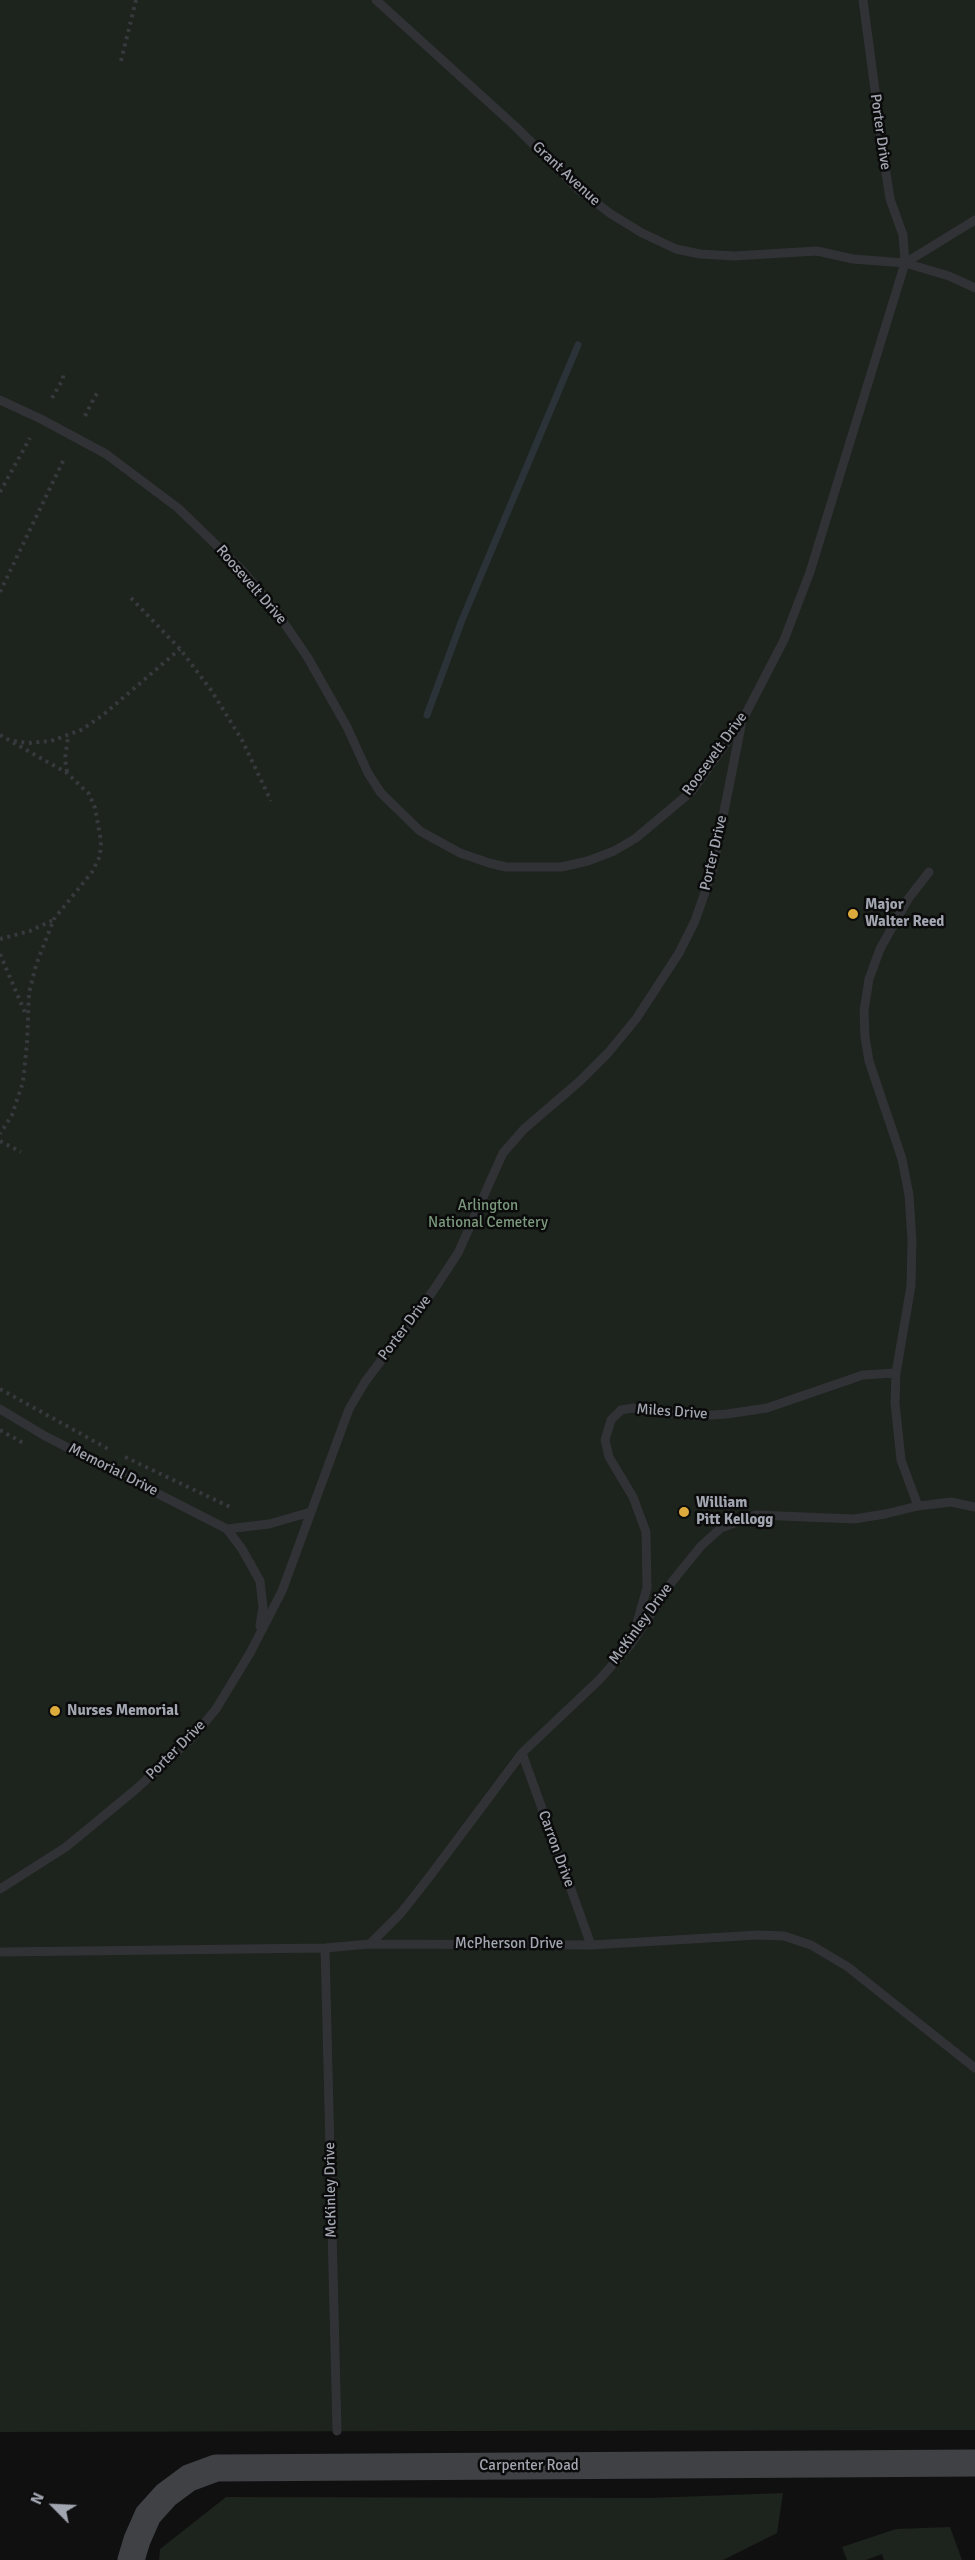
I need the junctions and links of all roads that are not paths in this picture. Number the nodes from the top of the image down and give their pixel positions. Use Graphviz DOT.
graph roads {
  1 [pos="376,0"];
  2 [pos="863,0"];
  3 [pos="975,220"];
  4 [pos="905,263"];
  5 [pos="975,288"];
  6 [pos="0,400"];
  7 [pos="742,721"];
  8 [pos="929,872"];
  9 [pos="896,1373"];
  10 [pos="0,1409"];
  11 [pos="918,1506"];
  12 [pos="975,1507"];
  13 [pos="311,1512"];
  14 [pos="227,1529"];
  15 [pos="258,1635"];
  16 [pos="631,1644"];
  17 [pos="522,1753"];
  18 [pos="0,1889"];
  19 [pos="370,1944"];
  20 [pos="591,1945"];
  21 [pos="325,1948"];
  22 [pos="0,1952"];
  23 [pos="975,2068"];
  24 [pos="337,2431"];
  25 [pos="975,2463"];
  26 [pos="131,2560"];
  1 -- 4 [label="lane, Grant Avenue"];
  2 -- 4 [label="lane, Porter Drive"];
  3 -- 4 [label="lane"];
  4 -- 5 [label="lane"];
  4 -- 7 [label="lane, Roosevelt Drive"];
  6 -- 7 [label="lane, Roosevelt Drive"];
  7 -- 13 [label="lane, Porter Drive"];
  8 -- 9 [label="lane"];
  9 -- 11 [label="lane"];
  9 -- 16 [label="lane, Miles Drive"];
  10 -- 14 [label="lane, Memorial Drive"];
  11 -- 12 [label="lane, McKinley Drive"];
  11 -- 16 [label="lane, McKinley Drive"];
  13 -- 14 [label="lane"];
  13 -- 15 [label="lane, Porter Drive"];
  14 -- 15 [label="lane, Memorial Drive"];
  15 -- 18 [label="lane, Porter Drive"];
  16 -- 17 [label="lane, McKinley Drive"];
  17 -- 19 [label="lane, McKinley Drive"];
  17 -- 20 [label="lane, Carron Drive"];
  19 -- 20 [label="lane, McPherson Drive"];
  19 -- 21 [label="lane, McPherson Drive"];
  20 -- 23 [label="lane, McPherson Drive"];
  21 -- 22 [label="lane, McPherson Drive"];
  21 -- 24 [label="lane, McKinley Drive"];
  25 -- 26 [label="street, Carpenter Road"];
}
